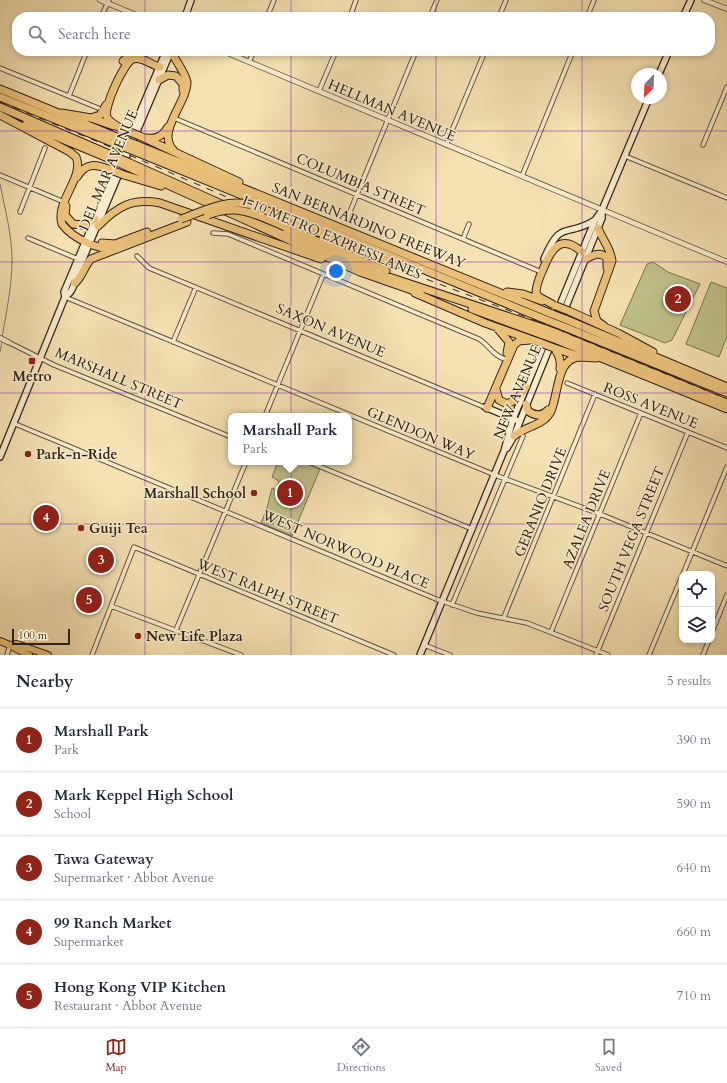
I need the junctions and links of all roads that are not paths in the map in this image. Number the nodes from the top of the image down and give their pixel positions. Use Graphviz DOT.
graph roads {
  1 [pos="100,0"];
  2 [pos="191,0"];
  3 [pos="274,0"];
  4 [pos="356,0"];
  5 [pos="437,0"];
  6 [pos="506,0"];
  7 [pos="594,0"];
  8 [pos="691,0"];
  9 [pos="704,0"];
  10 [pos="108,2"];
  11 [pos="727,10"];
  12 [pos="103,12"];
  13 [pos="130,12"];
  14 [pos="187,12"];
  15 [pos="269,12"];
  16 [pos="352,12"];
  17 [pos="432,12"];
  18 [pos="501,12"];
  19 [pos="589,12"];
  20 [pos="686,12"];
  21 [pos="84,56"];
  22 [pos="129,56"];
  23 [pos="164,56"];
  24 [pos="169,56"];
  25 [pos="173,56"];
  26 [pos="235,56"];
  27 [pos="252,56"];
  28 [pos="334,56"];
  29 [pos="414,56"];
  30 [pos="483,56"];
  31 [pos="571,56"];
  32 [pos="667,56"];
  33 [pos="249,62"];
  34 [pos="160,67"];
  35 [pos="0,68"];
  36 [pos="662,68"];
  37 [pos="159,80"];
  38 [pos="727,87"];
  39 [pos="0,89"];
  40 [pos="319,91"];
  41 [pos="69,96"];
  42 [pos="0,97"];
  43 [pos="647,104"];
  44 [pos="0,107"];
  45 [pos="98,108"];
  46 [pos="55,113"];
  47 [pos="0,115"];
  48 [pos="91,118"];
  49 [pos="174,118"];
  50 [pos="388,120"];
  51 [pos="127,131"];
  52 [pos="140,136"];
  53 [pos="122,143"];
  54 [pos="446,145"];
  55 [pos="703,145"];
  56 [pos="45,148"];
  57 [pos="136,148"];
  58 [pos="176,152"];
  59 [pos="625,156"];
  60 [pos="115,159"];
  61 [pos="129,165"];
  62 [pos="2,176"];
  63 [pos="522,176"];
  64 [pos="30,188"];
  65 [pos="174,189"];
  66 [pos="252,192"];
  67 [pos="357,195"];
  68 [pos="727,198"];
  69 [pos="64,202"];
  70 [pos="602,210"];
  71 [pos="20,212"];
  72 [pos="347,219"];
  73 [pos="595,220"];
  74 [pos="184,221"];
  75 [pos="96,222"];
  76 [pos="469,224"];
  77 [pos="598,228"];
  78 [pos="213,233"];
  79 [pos="28,238"];
  80 [pos="463,239"];
  81 [pos="89,241"];
  82 [pos="118,249"];
  83 [pos="137,256"];
  84 [pos="584,256"];
  85 [pos="78,259"];
  86 [pos="727,262"];
  87 [pos="539,271"];
  88 [pos="360,272"];
  89 [pos="323,275"];
  90 [pos="75,283"];
  91 [pos="196,287"];
  92 [pos="403,288"];
  93 [pos="499,291"];
  94 [pos="522,294"];
  95 [pos="65,296"];
  96 [pos="503,303"];
  97 [pos="554,305"];
  98 [pos="487,308"];
  99 [pos="569,311"];
  100 [pos="491,325"];
  101 [pos="604,326"];
  102 [pos="300,330"];
  103 [pos="545,332"];
  104 [pos="558,337"];
  105 [pos="0,338"];
  106 [pos="537,341"];
  107 [pos="8,342"];
  108 [pos="173,342"];
  109 [pos="554,348"];
  110 [pos="40,356"];
  111 [pos="581,356"];
  112 [pos="602,358"];
  113 [pos="504,359"];
  114 [pos="664,361"];
  115 [pos="567,383"];
  116 [pos="278,385"];
  117 [pos="526,387"];
  118 [pos="727,387"];
  119 [pos="496,388"];
  120 [pos="596,394"];
  121 [pos="727,394"];
  122 [pos="727,403"];
  123 [pos="526,404"];
  124 [pos="486,407"];
  125 [pos="727,409"];
  126 [pos="266,413"];
  127 [pos="345,413"];
  128 [pos="642,413"];
  129 [pos="352,416"];
  130 [pos="513,419"];
  131 [pos="520,421"];
  132 [pos="13,423"];
  133 [pos="688,432"];
  134 [pos="228,435"];
  135 [pos="514,436"];
  136 [pos="523,436"];
  137 [pos="727,448"];
  138 [pos="504,451"];
  139 [pos="0,457"];
  140 [pos="245,465"];
  141 [pos="316,465"];
  142 [pos="727,467"];
  143 [pos="494,475"];
  144 [pos="504,478"];
  145 [pos="554,497"];
  146 [pos="225,511"];
  147 [pos="600,514"];
  148 [pos="472,529"];
  149 [pos="646,533"];
  150 [pos="692,552"];
  151 [pos="727,566"];
  152 [pos="684,571"];
  153 [pos="198,574"];
  154 [pos="679,582"];
  155 [pos="727,595"];
  156 [pos="442,601"];
  157 [pos="452,605"];
  158 [pos="111,606"];
  159 [pos="504,617"];
  160 [pos="715,625"];
  161 [pos="176,630"];
  162 [pos="551,632"];
  163 [pos="0,641"];
  164 [pos="708,643"];
  165 [pos="10,645"];
  166 [pos="424,645"];
  167 [pos="596,653"];
  168 [pos="7,655"];
  169 [pos="29,655"];
  170 [pos="48,655"];
  171 [pos="92,655"];
  172 [pos="241,655"];
  173 [pos="394,655"];
  174 [pos="420,655"];
  175 [pos="450,655"];
  176 [pos="608,655"];
  177 [pos="649,655"];
  178 [pos="703,655"];
  1 -- 10 [label="street"];
  2 -- 14 [label="main road"];
  3 -- 15 [label="street"];
  4 -- 16 [label="street"];
  5 -- 17 [label="street"];
  6 -- 18 [label="street"];
  7 -- 19 [label="street"];
  8 -- 20 [label="main road"];
  9 -- 11 [label="street"];
  10 -- 12 [label="street"];
  10 -- 13 [label="street"];
  21 -- 41 [label="street"];
  22 -- 48 [label="highway"];
  23 -- 34 [label="main road, DEL MAR AVENUE"];
  24 -- 37 [label="main road, DEL MAR AVENUE"];
  25 -- 49 [label="highway"];
  26 -- 33 [label="street, HELLMAN AVENUE"];
  27 -- 33 [label="street"];
  28 -- 40 [label="street"];
  29 -- 50 [label="street"];
  30 -- 54 [label="street"];
  31 -- 63 [label="street"];
  32 -- 36 [label="main road"];
  33 -- 40 [label="street, HELLMAN AVENUE"];
  34 -- 51 [label="highway"];
  34 -- 75 [label="main road, DEL MAR AVENUE"];
  35 -- 41 [label="street"];
  37 -- 52 [label="highway"];
  37 -- 75 [label="main road, DEL MAR AVENUE"];
  38 -- 55 [label="street"];
  39 -- 46 [label="highway, SAN BERNARDINO FREEWAY"];
  40 -- 50 [label="street, HELLMAN AVENUE"];
  41 -- 45 [label="street"];
  42 -- 53 [label="highway"];
  43 -- 59 [label="main road, NEW AVENUE"];
  44 -- 60 [label="highway, I-10 METRO EXPRESSLANES"];
  46 -- 48 [label="highway"];
  46 -- 53 [label="highway, SAN BERNARDINO FREEWAY"];
  47 -- 60 [label="highway"];
  47 -- 69 [label="highway"];
  48 -- 51 [label="highway"];
  49 -- 58 [label="highway"];
  49 -- 67 [label="street, COLUMBIA STREET"];
  50 -- 54 [label="street, HELLMAN AVENUE"];
  50 -- 67 [label="street"];
  51 -- 52 [label="highway, bridge"];
  52 -- 58 [label="highway"];
  53 -- 57 [label="highway, SAN BERNARDINO FREEWAY, bridge"];
  54 -- 63 [label="street, HELLMAN AVENUE"];
  56 -- 64 [label="street"];
  57 -- 66 [label="highway, SAN BERNARDINO FREEWAY"];
  57 -- 96 [label="highway, I-10 METRO EXPRESSLANES"];
  58 -- 66 [label="highway"];
  59 -- 68 [label="street"];
  59 -- 70 [label="main road, NEW AVENUE"];
  60 -- 61 [label="highway, I-10 METRO EXPRESSLANES, bridge"];
  61 -- 65 [label="highway"];
  61 -- 98 [label="highway, I-10 METRO EXPRESSLANES"];
  62 -- 64 [label="street"];
  63 -- 70 [label="street, HELLMAN AVENUE"];
  64 -- 69 [label="street"];
  64 -- 71 [label="street"];
  65 -- 75 [label="highway, bridge"];
  65 -- 88 [label="highway"];
  66 -- 93 [label="highway, SAN BERNARDINO FREEWAY"];
  67 -- 72 [label="street"];
  67 -- 80 [label="street, COLUMBIA STREET"];
  69 -- 81 [label="highway"];
  70 -- 73 [label="main road, NEW AVENUE"];
  70 -- 77 [label="main road, NEW AVENUE"];
  70 -- 86 [label="street, HELLMAN AVENUE"];
  73 -- 84 [label="main road, NEW AVENUE"];
  73 -- 87 [label="main road"];
  74 -- 81 [label="highway"];
  74 -- 82 [label="highway"];
  74 -- 96 [label="highway, bridge"];
  74 -- 98 [label="highway, bridge"];
  75 -- 81 [label="main road, DEL MAR AVENUE"];
  75 -- 88 [label="highway"];
  76 -- 80 [label="street"];
  77 -- 84 [label="main road, NEW AVENUE"];
  77 -- 101 [label="highway"];
  78 -- 89 [label="street"];
  79 -- 85 [label="street"];
  80 -- 87 [label="street, COLUMBIA STREET"];
  81 -- 82 [label="highway"];
  81 -- 85 [label="main road, DEL MAR AVENUE"];
  81 -- 90 [label="main road, DEL MAR AVENUE"];
  82 -- 90 [label="highway"];
  83 -- 91 [label="street, SAXON AVENUE"];
  84 -- 97 [label="highway"];
  84 -- 99 [label="highway"];
  84 -- 117 [label="main road, NEW AVENUE"];
  84 -- 123 [label="main road, NEW AVENUE"];
  85 -- 95 [label="main road, DEL MAR AVENUE"];
  87 -- 94 [label="highway"];
  88 -- 92 [label="highway"];
  89 -- 102 [label="street"];
  89 -- 113 [label="street"];
  90 -- 95 [label="main road, DEL MAR AVENUE"];
  91 -- 102 [label="street, SAXON AVENUE"];
  91 -- 108 [label="street"];
  92 -- 100 [label="highway"];
  92 -- 103 [label="highway"];
  93 -- 94 [label="highway"];
  93 -- 114 [label="highway, SAN BERNARDINO FREEWAY, bridge"];
  94 -- 97 [label="highway"];
  95 -- 108 [label="street, GLENDON WAY"];
  95 -- 110 [label="main road, DEL MAR AVENUE"];
  96 -- 121 [label="highway, I-10 METRO EXPRESSLANES, bridge"];
  97 -- 99 [label="highway, bridge"];
  98 -- 103 [label="highway, I-10 METRO EXPRESSLANES"];
  99 -- 101 [label="highway"];
  100 -- 106 [label="highway"];
  100 -- 113 [label="highway"];
  101 -- 114 [label="highway"];
  102 -- 116 [label="street"];
  102 -- 124 [label="street, SAXON AVENUE"];
  103 -- 104 [label="highway, bridge"];
  104 -- 112 [label="highway"];
  104 -- 122 [label="highway"];
  105 -- 107 [label="street, MARSHALL STREET"];
  106 -- 109 [label="highway, bridge"];
  106 -- 119 [label="highway"];
  107 -- 110 [label="street, MARSHALL STREET"];
  108 -- 116 [label="street, GLENDON WAY"];
  109 -- 111 [label="highway"];
  109 -- 123 [label="highway"];
  110 -- 132 [label="main road, DEL MAR AVENUE"];
  110 -- 134 [label="street, MARSHALL STREET"];
  111 -- 112 [label="highway"];
  111 -- 135 [label="highway"];
  112 -- 125 [label="highway"];
  113 -- 124 [label="main road"];
  114 -- 118 [label="highway, SAN BERNARDINO FREEWAY"];
  115 -- 120 [label="street, ROSS AVENUE"];
  116 -- 126 [label="street"];
  116 -- 127 [label="street, GLENDON WAY"];
  117 -- 119 [label="highway"];
  117 -- 130 [label="main road, NEW AVENUE"];
  119 -- 124 [label="highway"];
  120 -- 128 [label="street, ROSS AVENUE"];
  120 -- 145 [label="street, GERANIO DRIVE"];
  123 -- 131 [label="main road, NEW AVENUE"];
  124 -- 130 [label="main road, SAXON AVENUE"];
  128 -- 133 [label="street, ROSS AVENUE"];
  128 -- 147 [label="street, AZALEA DRIVE"];
  129 -- 143 [label="street, GLENDON WAY"];
  130 -- 131 [label="main road, SAXON AVENUE"];
  130 -- 138 [label="main road, NEW AVENUE"];
  131 -- 135 [label="main road, NEW AVENUE"];
  132 -- 139 [label="main road, DEL MAR AVENUE"];
  132 -- 146 [label="street, WEST NORWOOD PLACE"];
  133 -- 137 [label="street, ROSS AVENUE"];
  133 -- 149 [label="street, SOUTH VEGA STREET"];
  135 -- 138 [label="main road, NEW AVENUE"];
  136 -- 144 [label="street"];
  138 -- 143 [label="main road"];
  140 -- 146 [label="street"];
  141 -- 148 [label="street"];
  142 -- 150 [label="street"];
  143 -- 144 [label="street, GLENDON WAY"];
  143 -- 148 [label="main road"];
  144 -- 145 [label="street, GLENDON WAY"];
  144 -- 157 [label="street"];
  145 -- 147 [label="street, GLENDON WAY"];
  145 -- 159 [label="street, GERANIO DRIVE"];
  146 -- 153 [label="street"];
  146 -- 156 [label="street, WEST NORWOOD PLACE"];
  147 -- 149 [label="street, GLENDON WAY"];
  147 -- 162 [label="street, AZALEA DRIVE"];
  148 -- 156 [label="main road"];
  149 -- 150 [label="street, GLENDON WAY"];
  149 -- 167 [label="street, SOUTH VEGA STREET"];
  150 -- 151 [label="street, GLENDON WAY"];
  150 -- 152 [label="street"];
  153 -- 158 [label="street, WEST RALPH STREET"];
  153 -- 161 [label="street"];
  153 -- 173 [label="street, WEST RALPH STREET"];
  154 -- 177 [label="street"];
  155 -- 160 [label="street"];
  156 -- 157 [label="street, WEST NORWOOD PLACE"];
  156 -- 166 [label="main road"];
  157 -- 159 [label="street, WEST NORWOOD PLACE"];
  158 -- 161 [label="street"];
  158 -- 171 [label="street"];
  159 -- 162 [label="street, WEST NORWOOD PLACE"];
  161 -- 172 [label="street"];
  162 -- 167 [label="street, WEST NORWOOD PLACE"];
  163 -- 165 [label="main road"];
  164 -- 178 [label="street"];
  165 -- 168 [label="street"];
  165 -- 169 [label="main road"];
  165 -- 170 [label="main road"];
  166 -- 174 [label="main road"];
  166 -- 175 [label="street"];
  167 -- 176 [label="street, WEST NORWOOD PLACE"];
}
